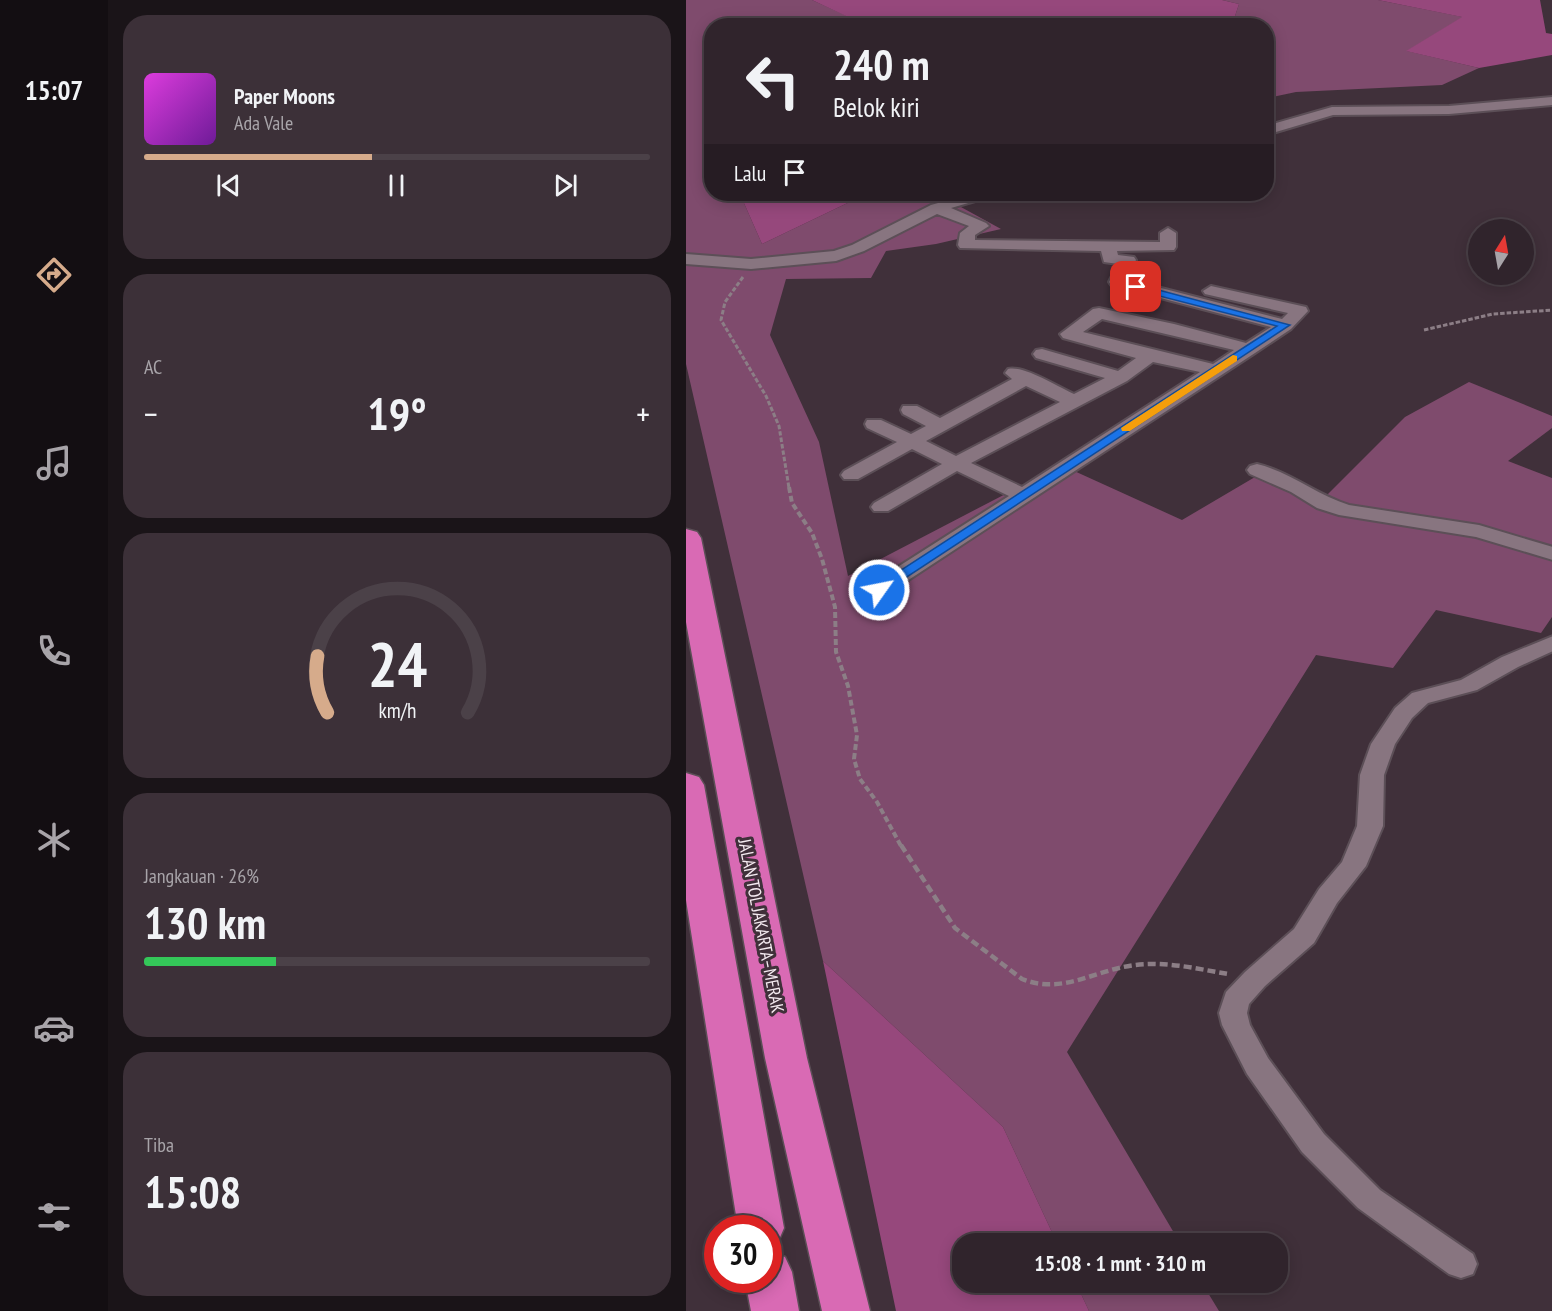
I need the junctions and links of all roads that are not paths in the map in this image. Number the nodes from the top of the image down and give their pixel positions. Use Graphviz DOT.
graph roads {
  1 [pos="1553,101"];
  2 [pos="1274,129"];
  3 [pos="960,201"];
  4 [pos="936,208"];
  5 [pos="1168,233"];
  6 [pos="1109,246"];
  7 [pos="686,259"];
  8 [pos="1211,291"];
  9 [pos="1285,325"];
  10 [pos="1248,349"];
  11 [pos="1042,354"];
  12 [pos="1150,356"];
  13 [pos="1215,370"];
  14 [pos="1121,377"];
  15 [pos="1075,402"];
  16 [pos="910,410"];
  17 [pos="874,424"];
  18 [pos="941,426"];
  19 [pos="912,442"];
  20 [pos="957,464"];
  21 [pos="1257,470"];
  22 [pos="851,475"];
  23 [pos="1023,495"];
  24 [pos="881,507"];
  25 [pos="686,538"];
  26 [pos="1553,554"];
  27 [pos="879,590"];
  28 [pos="1553,643"];
  29 [pos="686,784"];
  30 [pos="759,1215"];
  31 [pos="1461,1264"];
  32 [pos="772,1293"];
  33 [pos="775,1311"];
  34 [pos="846,1311"];
  1 -- 2 [label="street"];
  3 -- 4 [label="street"];
  4 -- 6 [label="street"];
  4 -- 7 [label="street"];
  5 -- 6 [label="street"];
  6 -- 9 [label="street"];
  8 -- 9 [label="street"];
  9 -- 10 [label="street"];
  10 -- 12 [label="street"];
  10 -- 13 [label="street"];
  11 -- 14 [label="street"];
  12 -- 13 [label="street"];
  12 -- 14 [label="street"];
  13 -- 23 [label="street"];
  14 -- 15 [label="street"];
  15 -- 18 [label="street"];
  15 -- 20 [label="street"];
  16 -- 18 [label="street"];
  17 -- 19 [label="street"];
  18 -- 19 [label="street"];
  19 -- 20 [label="street"];
  19 -- 22 [label="street"];
  20 -- 23 [label="street"];
  20 -- 24 [label="street"];
  21 -- 26 [label="street"];
  23 -- 27 [label="street"];
  25 -- 34 [label="highway, JALAN TOL JAKARTA–MERAK"];
  28 -- 31 [label="street"];
  29 -- 30 [label="highway"];
  32 -- 33 [label="highway"];
}
